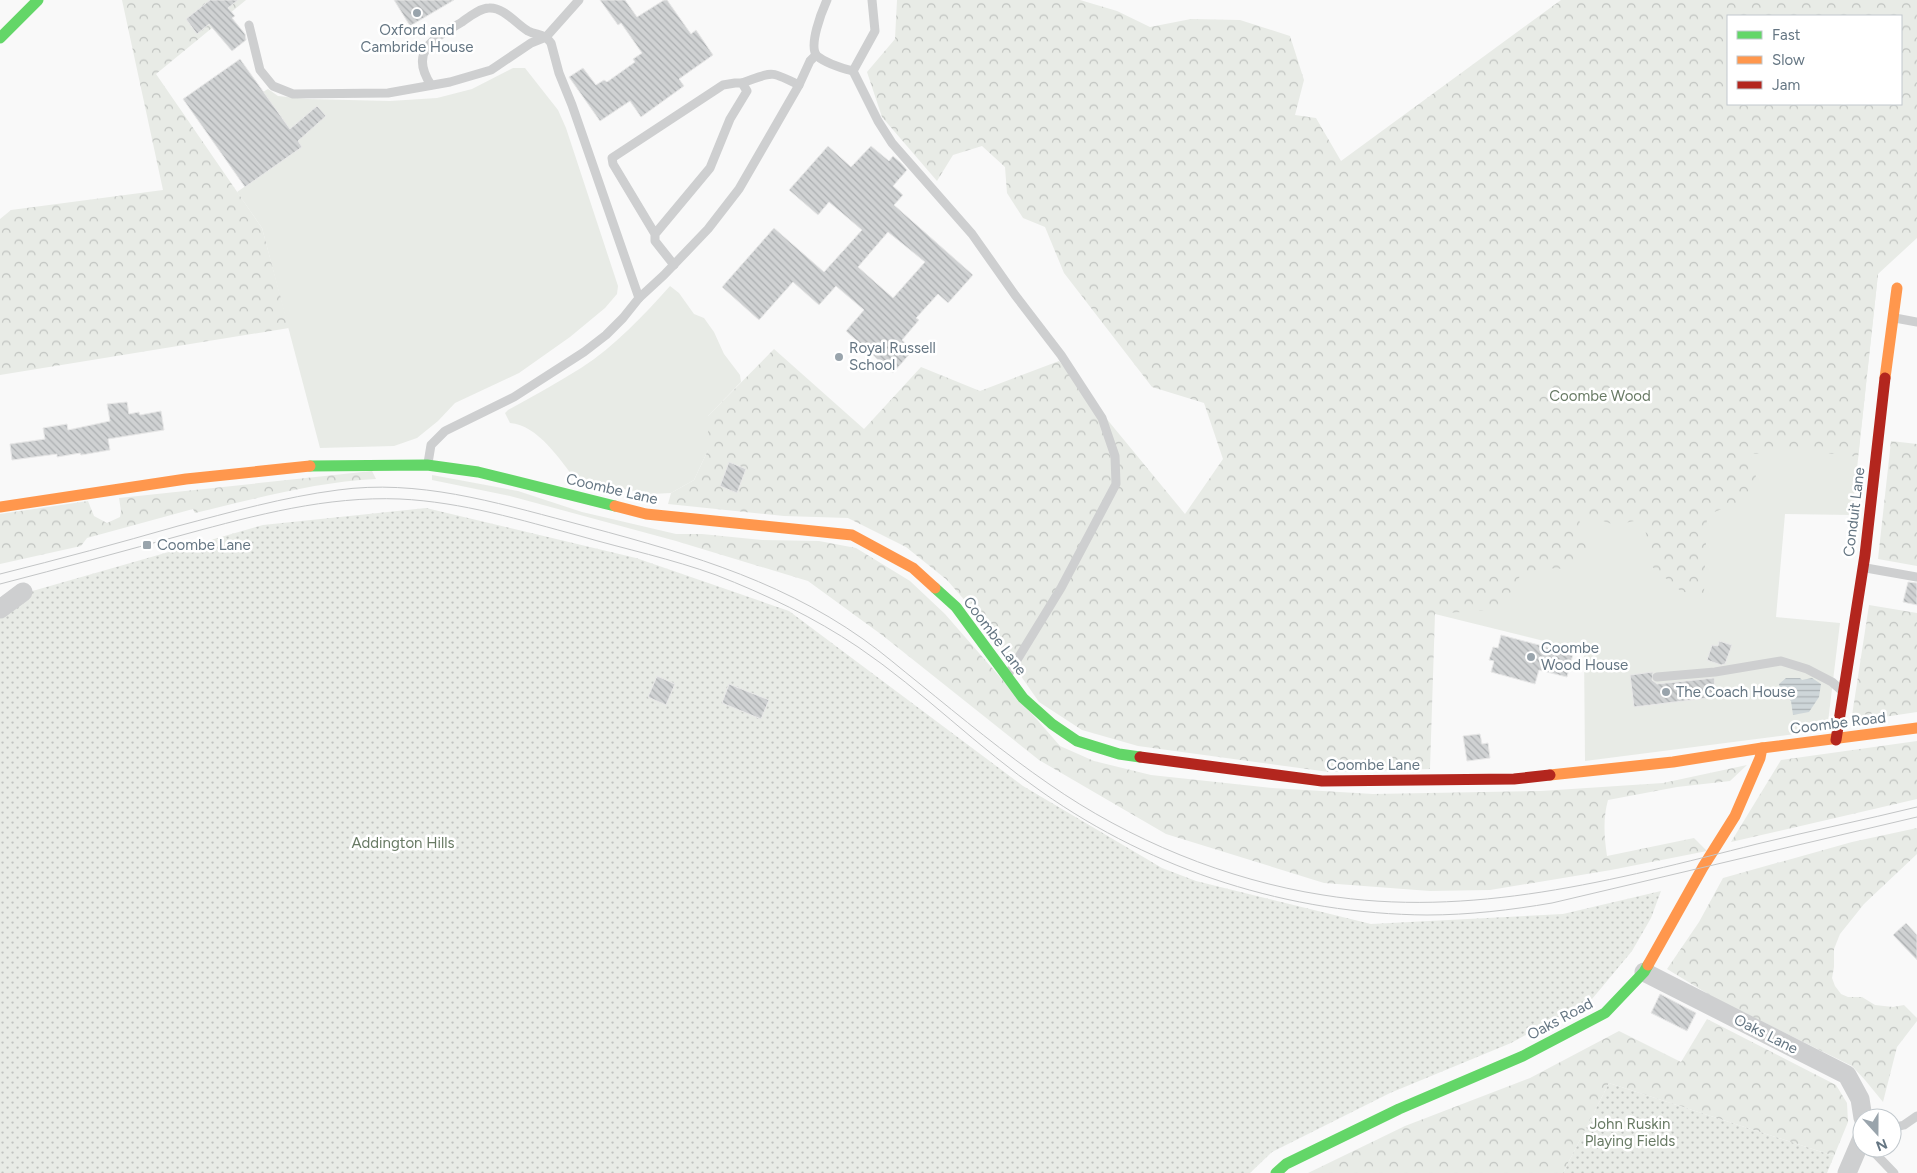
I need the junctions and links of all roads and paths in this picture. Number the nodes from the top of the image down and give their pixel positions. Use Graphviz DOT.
graph roads {
  1 [pos="38,0"];
  2 [pos="579,0"];
  3 [pos="827,0"];
  4 [pos="872,0"];
  5 [pos="249,26"];
  6 [pos="546,37"];
  7 [pos="0,38"];
  8 [pos="816,55"];
  9 [pos="853,71"];
  10 [pos="742,83"];
  11 [pos="431,85"];
  12 [pos="799,86"];
  13 [pos="655,234"];
  14 [pos="674,265"];
  15 [pos="1897,288"];
  16 [pos="638,298"];
  17 [pos="1892,318"];
  18 [pos="1917,322"];
  19 [pos="428,465"];
  20 [pos="0,507"];
  21 [pos="1863,568"];
  22 [pos="1917,577"];
  23 [pos="23,592"];
  24 [pos="0,609"];
  25 [pos="1657,677"];
  26 [pos="1007,678"];
  27 [pos="1842,690"];
  28 [pos="1917,728"];
  29 [pos="1836,740"];
  30 [pos="1762,748"];
  31 [pos="1644,972"];
  32 [pos="1861,1108"];
  33 [pos="1917,1116"];
  34 [pos="1902,1126"];
  35 [pos="1854,1158"];
  36 [pos="1880,1158"];
  37 [pos="1276,1173"];
  38 [pos="1847,1173"];
  39 [pos="1894,1173"];
  1 -- 7 [label="main road"];
  2 -- 6 [label="lane"];
  3 -- 8 [label="lane"];
  4 -- 9 [label="lane"];
  5 -- 11 [label="lane"];
  6 -- 11 [label="lane"];
  6 -- 11 [label="lane"];
  6 -- 16 [label="lane"];
  8 -- 9 [label="lane"];
  8 -- 12 [label="lane"];
  9 -- 26 [label="lane"];
  10 -- 12 [label="lane"];
  10 -- 13 [label="lane"];
  10 -- 13 [label="lane"];
  12 -- 14 [label="lane"];
  13 -- 14 [label="lane"];
  14 -- 16 [label="lane"];
  15 -- 17 [label="main road, Conduit Lane"];
  16 -- 19 [label="lane"];
  17 -- 18 [label="lane"];
  17 -- 21 [label="main road, Conduit Lane"];
  19 -- 20 [label="main road, Coombe Lane"];
  19 -- 26 [label="main road, Coombe Lane"];
  21 -- 22 [label="lane"];
  21 -- 27 [label="main road, Conduit Lane"];
  23 -- 24 [label="street"];
  25 -- 27 [label="lane"];
  26 -- 30 [label="main road, Coombe Lane"];
  27 -- 29 [label="main road, Conduit Lane"];
  28 -- 29 [label="main road, Coombe Road"];
  29 -- 30 [label="main road, Coombe Road"];
  30 -- 31 [label="main road, Oaks Road"];
  31 -- 32 [label="street, Oaks Lane"];
  31 -- 37 [label="main road, Oaks Road"];
  33 -- 34 [label="lane"];
  35 -- 38 [label="street"];
  36 -- 39 [label="lane"];
}
